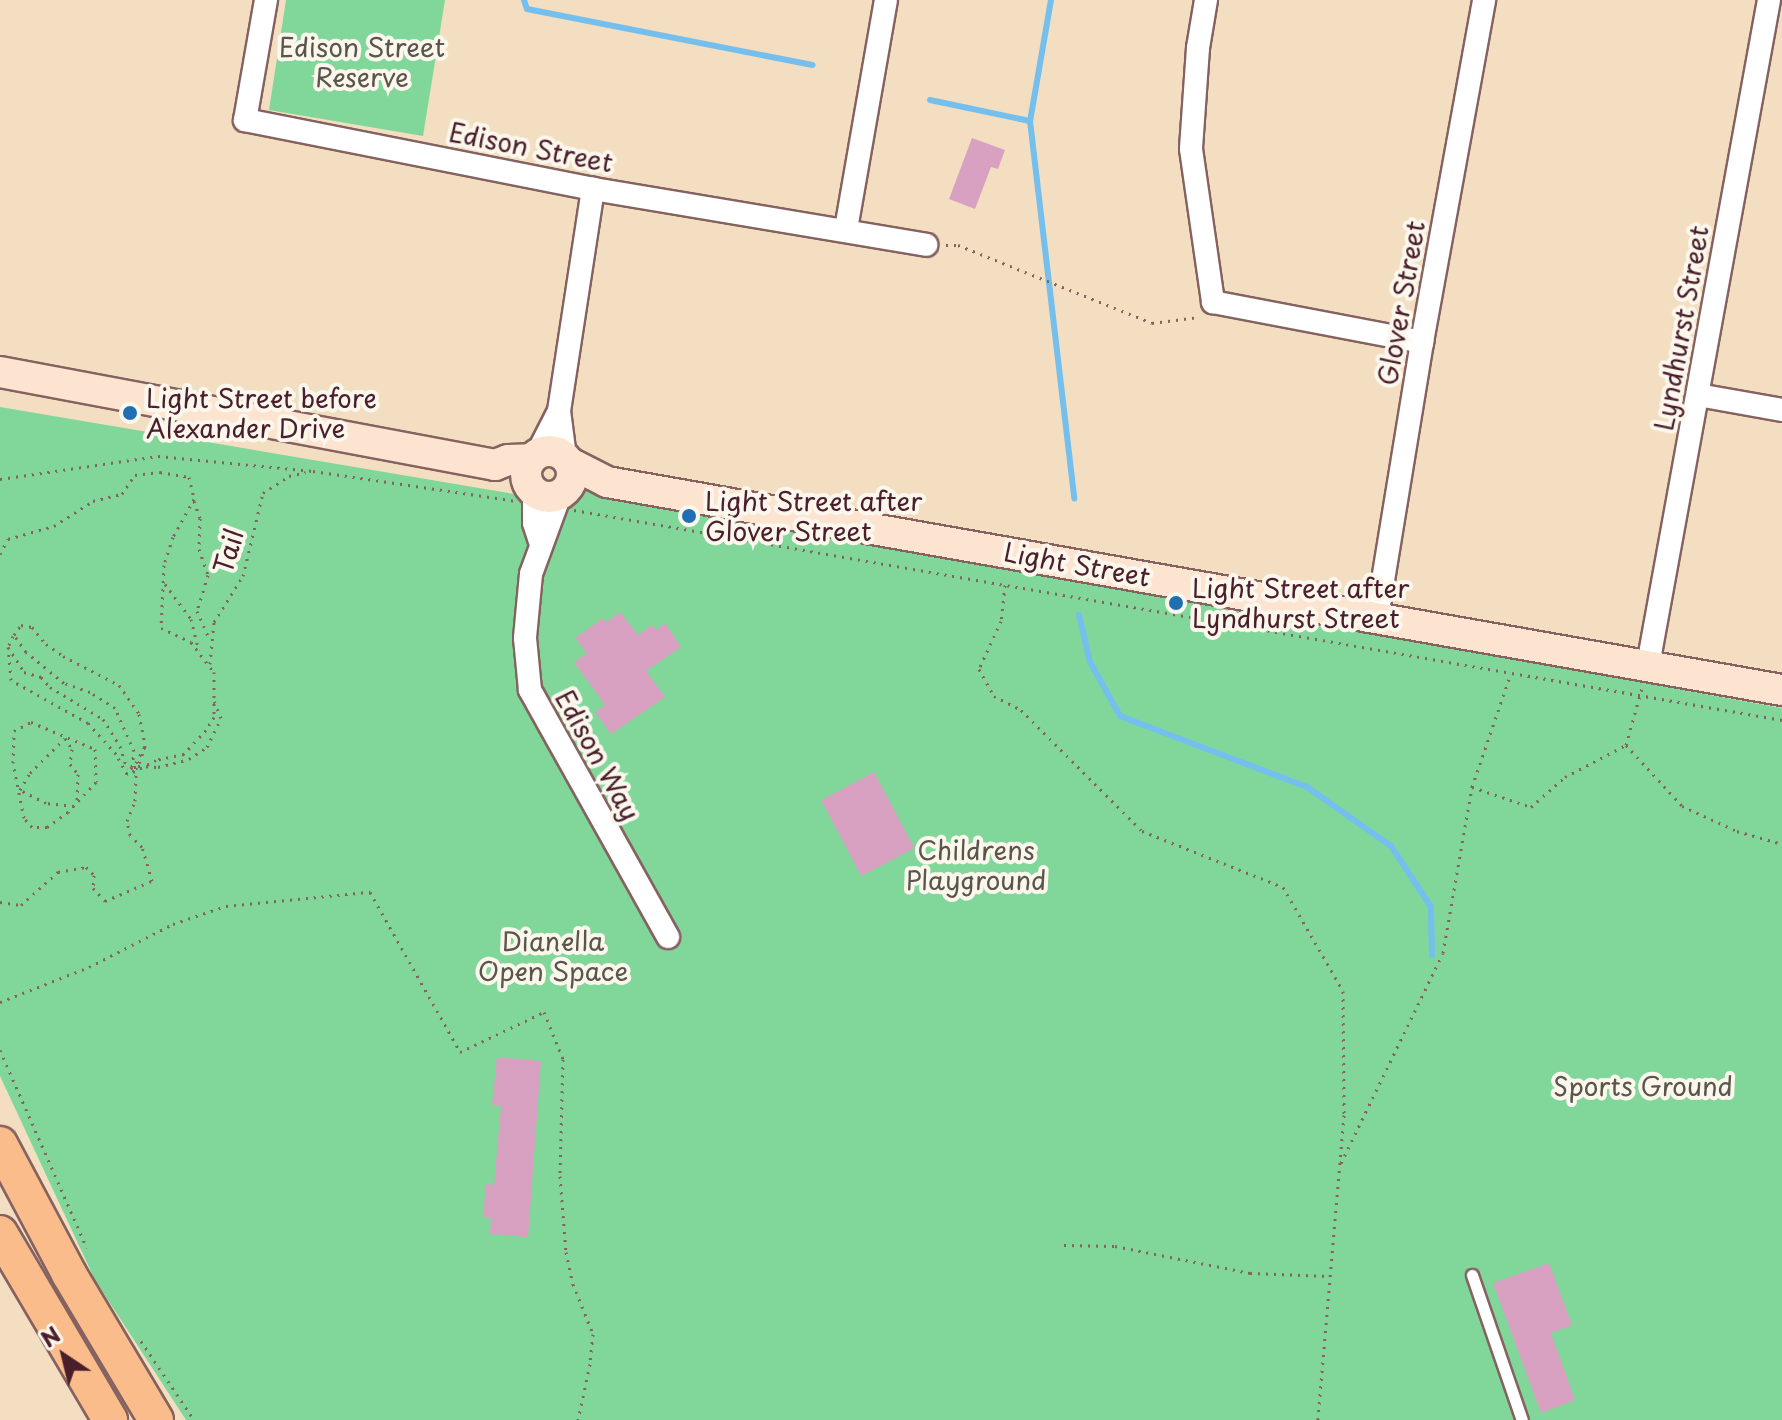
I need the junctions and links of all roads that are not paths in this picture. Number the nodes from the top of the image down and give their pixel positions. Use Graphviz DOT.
graph roads {
  1 [pos="266,0"];
  2 [pos="886,0"];
  3 [pos="1206,0"];
  4 [pos="1484,0"];
  5 [pos="1769,0"];
  6 [pos="593,189"];
  7 [pos="846,229"];
  8 [pos="926,245"];
  9 [pos="1422,342"];
  10 [pos="0,372"];
  11 [pos="1698,395"];
  12 [pos="1782,410"];
  13 [pos="549,480"];
  14 [pos="1377,617"];
  15 [pos="1648,665"];
  16 [pos="1782,690"];
  17 [pos="668,937"];
  18 [pos="0,1144"];
  19 [pos="0,1233"];
  20 [pos="1472,1275"];
  21 [pos="110,1420"];
  22 [pos="156,1420"];
  23 [pos="1522,1420"];
  1 -- 6 [label="street, Edison Street"];
  2 -- 7 [label="street"];
  3 -- 9 [label="street"];
  4 -- 9 [label="street, Glover Street"];
  5 -- 11 [label="street, Lyndhurst Street"];
  6 -- 7 [label="street, Edison Street"];
  6 -- 13 [label="street, Edison Way"];
  7 -- 8 [label="street, Edison Street"];
  9 -- 14 [label="street, Glover Street"];
  10 -- 13 [label="street, Light Street"];
  11 -- 12 [label="street"];
  11 -- 15 [label="street, Lyndhurst Street"];
  13 -- 14 [label="street, Light Street"];
  13 -- 17 [label="street, Edison Way"];
  14 -- 15 [label="street, Light Street"];
  15 -- 16 [label="street, Light Street"];
  18 -- 22 [label="main road"];
  19 -- 21 [label="main road"];
  20 -- 23 [label="lane"];
}
